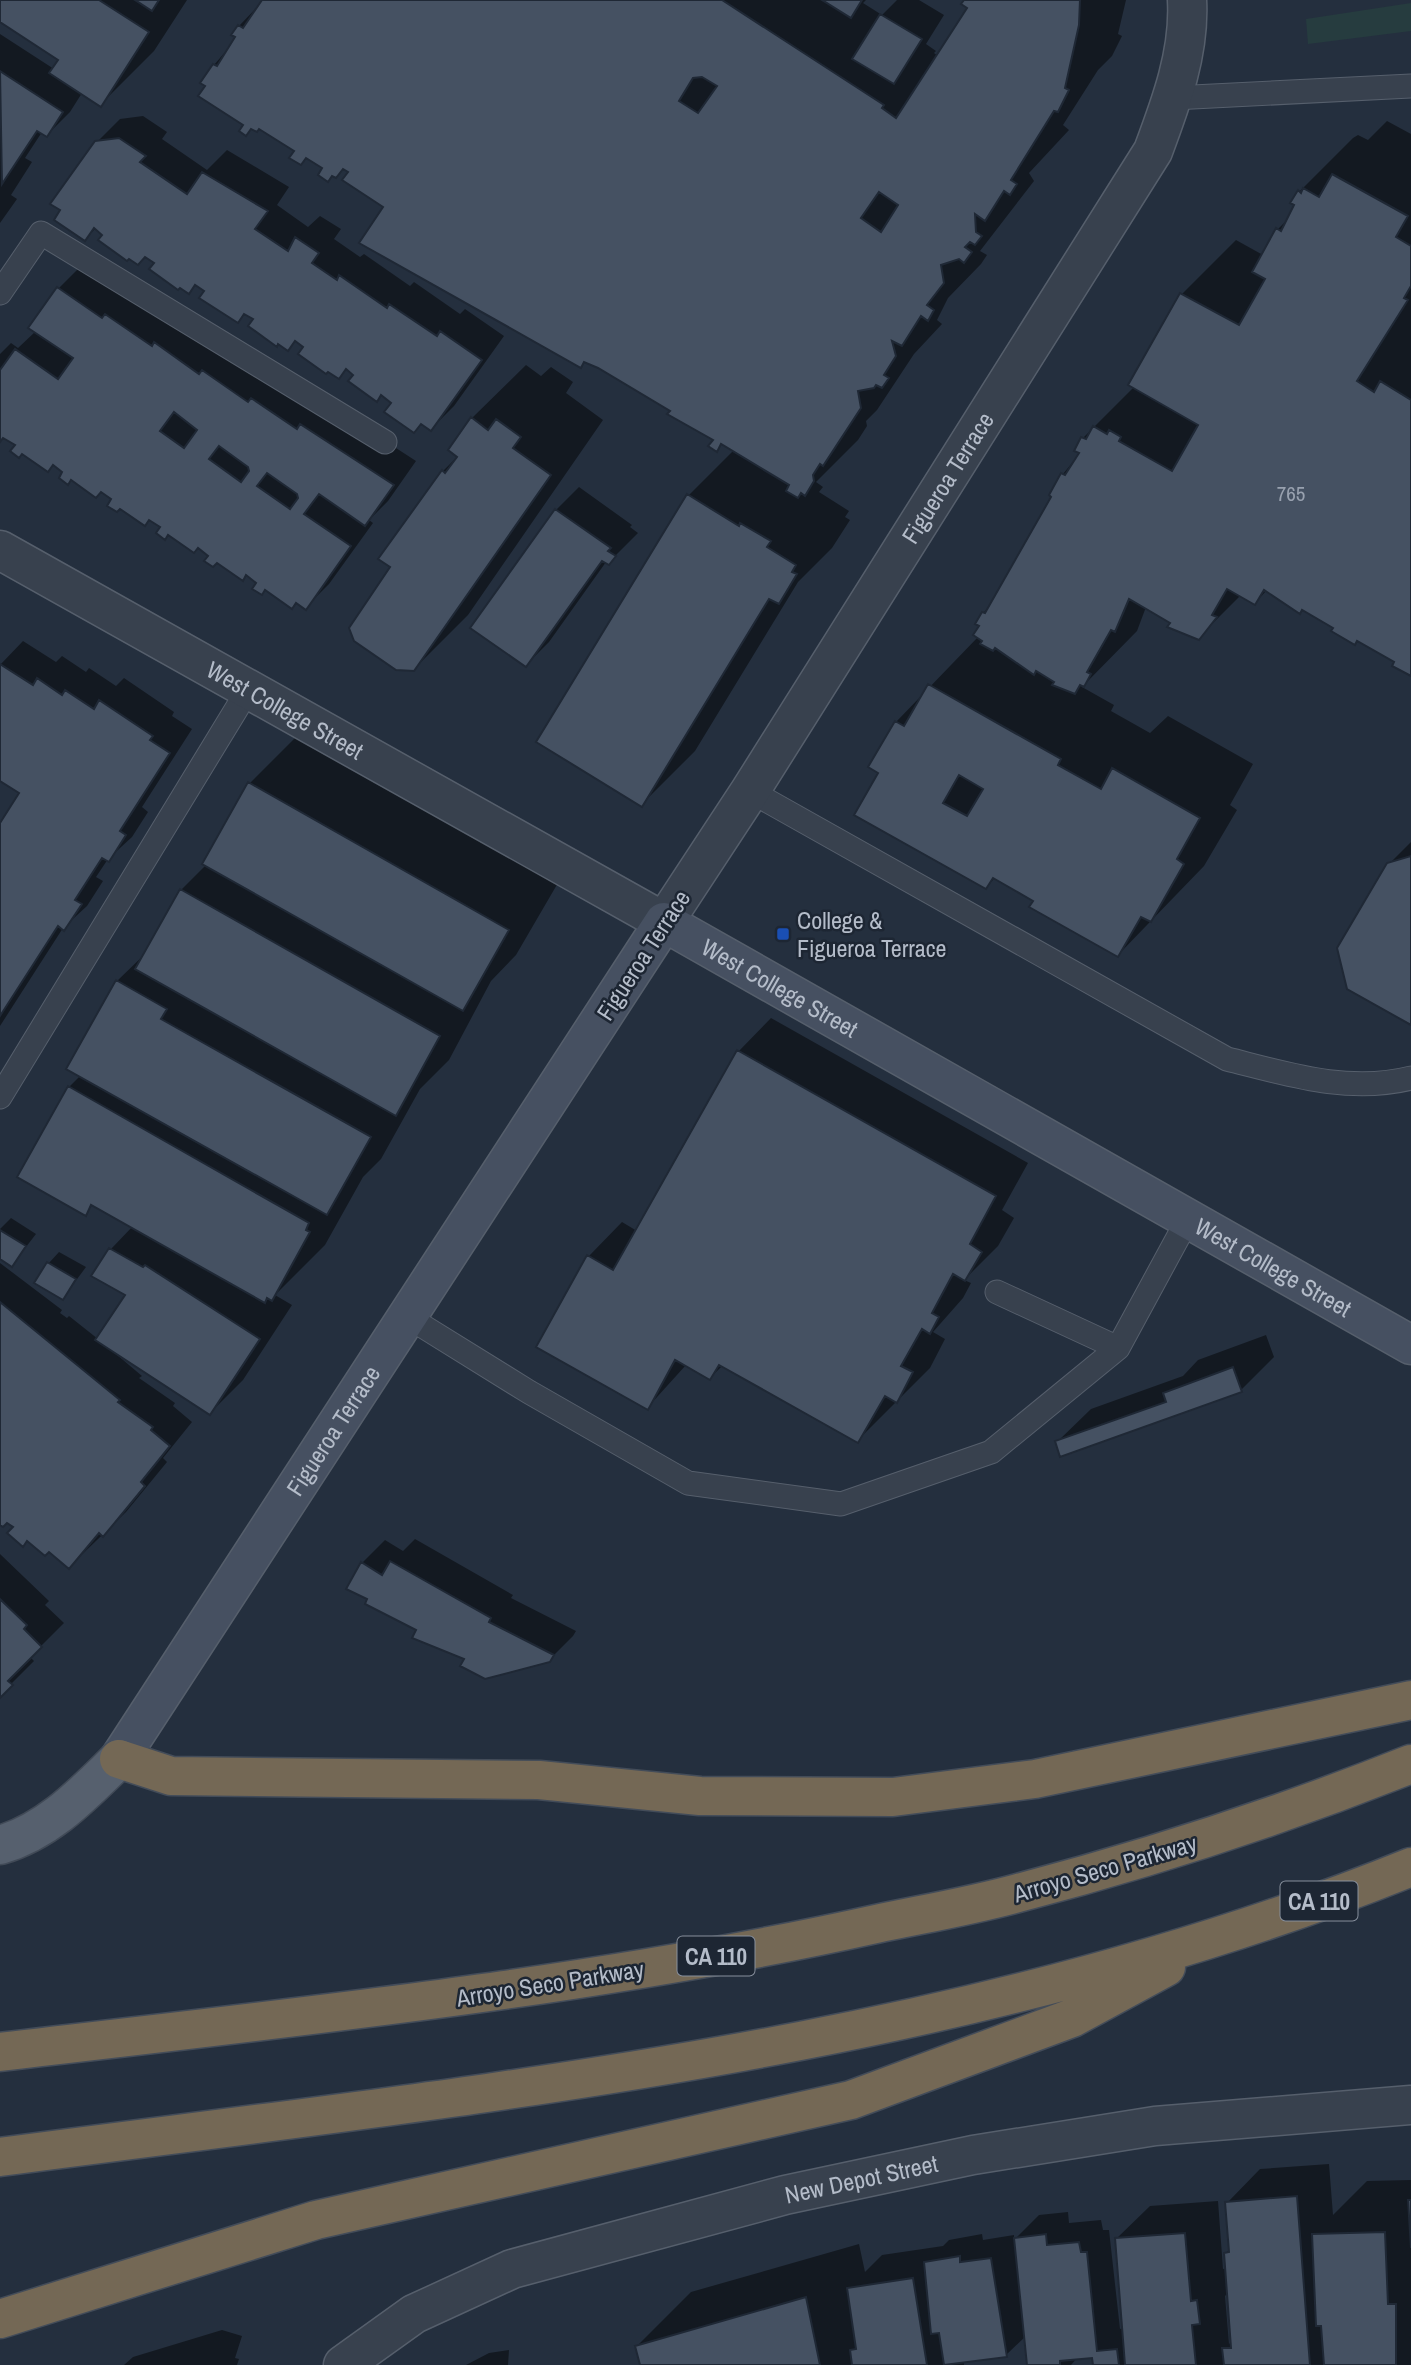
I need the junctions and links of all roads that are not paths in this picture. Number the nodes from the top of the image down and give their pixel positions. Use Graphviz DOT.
graph roads {
  1 [pos="1187,0"];
  2 [pos="1411,86"];
  3 [pos="1173,98"];
  4 [pos="0,293"];
  5 [pos="385,442"];
  6 [pos="0,550"];
  7 [pos="248,690"];
  8 [pos="750,791"];
  9 [pos="664,922"];
  10 [pos="1411,1079"];
  11 [pos="0,1097"];
  12 [pos="1188,1219"];
  13 [pos="997,1292"];
  14 [pos="408,1317"];
  15 [pos="1411,1345"];
  16 [pos="1118,1348"];
  17 [pos="1411,1700"];
  18 [pos="119,1759"];
  19 [pos="1411,1764"];
  20 [pos="0,1845"];
  21 [pos="1411,1867"];
  22 [pos="1226,1935"];
  23 [pos="0,2052"];
  24 [pos="1411,2105"];
  25 [pos="0,2157"];
  26 [pos="0,2319"];
  27 [pos="343,2365"];
  1 -- 3 [label="street, Figueroa Terrace"];
  2 -- 3 [label="lane"];
  3 -- 8 [label="street, Figueroa Terrace"];
  4 -- 5 [label="lane"];
  6 -- 7 [label="street, West College Street"];
  7 -- 9 [label="street, West College Street"];
  7 -- 11 [label="lane"];
  8 -- 9 [label="street, Figueroa Terrace"];
  8 -- 10 [label="lane"];
  9 -- 12 [label="street, West College Street"];
  9 -- 14 [label="street, Figueroa Terrace"];
  12 -- 15 [label="street, West College Street"];
  12 -- 16 [label="lane"];
  13 -- 16 [label="lane"];
  14 -- 16 [label="lane"];
  14 -- 18 [label="street, Figueroa Terrace"];
  17 -- 18 [label="highway"];
  18 -- 20 [label="main road, Figueroa Terrace"];
  19 -- 23 [label="highway, Arroyo Seco Parkway / CA 110"];
  21 -- 22 [label="highway, CA 110"];
  22 -- 25 [label="highway, CA 110"];
  22 -- 26 [label="highway"];
  24 -- 27 [label="street, New Depot Street"];
}
